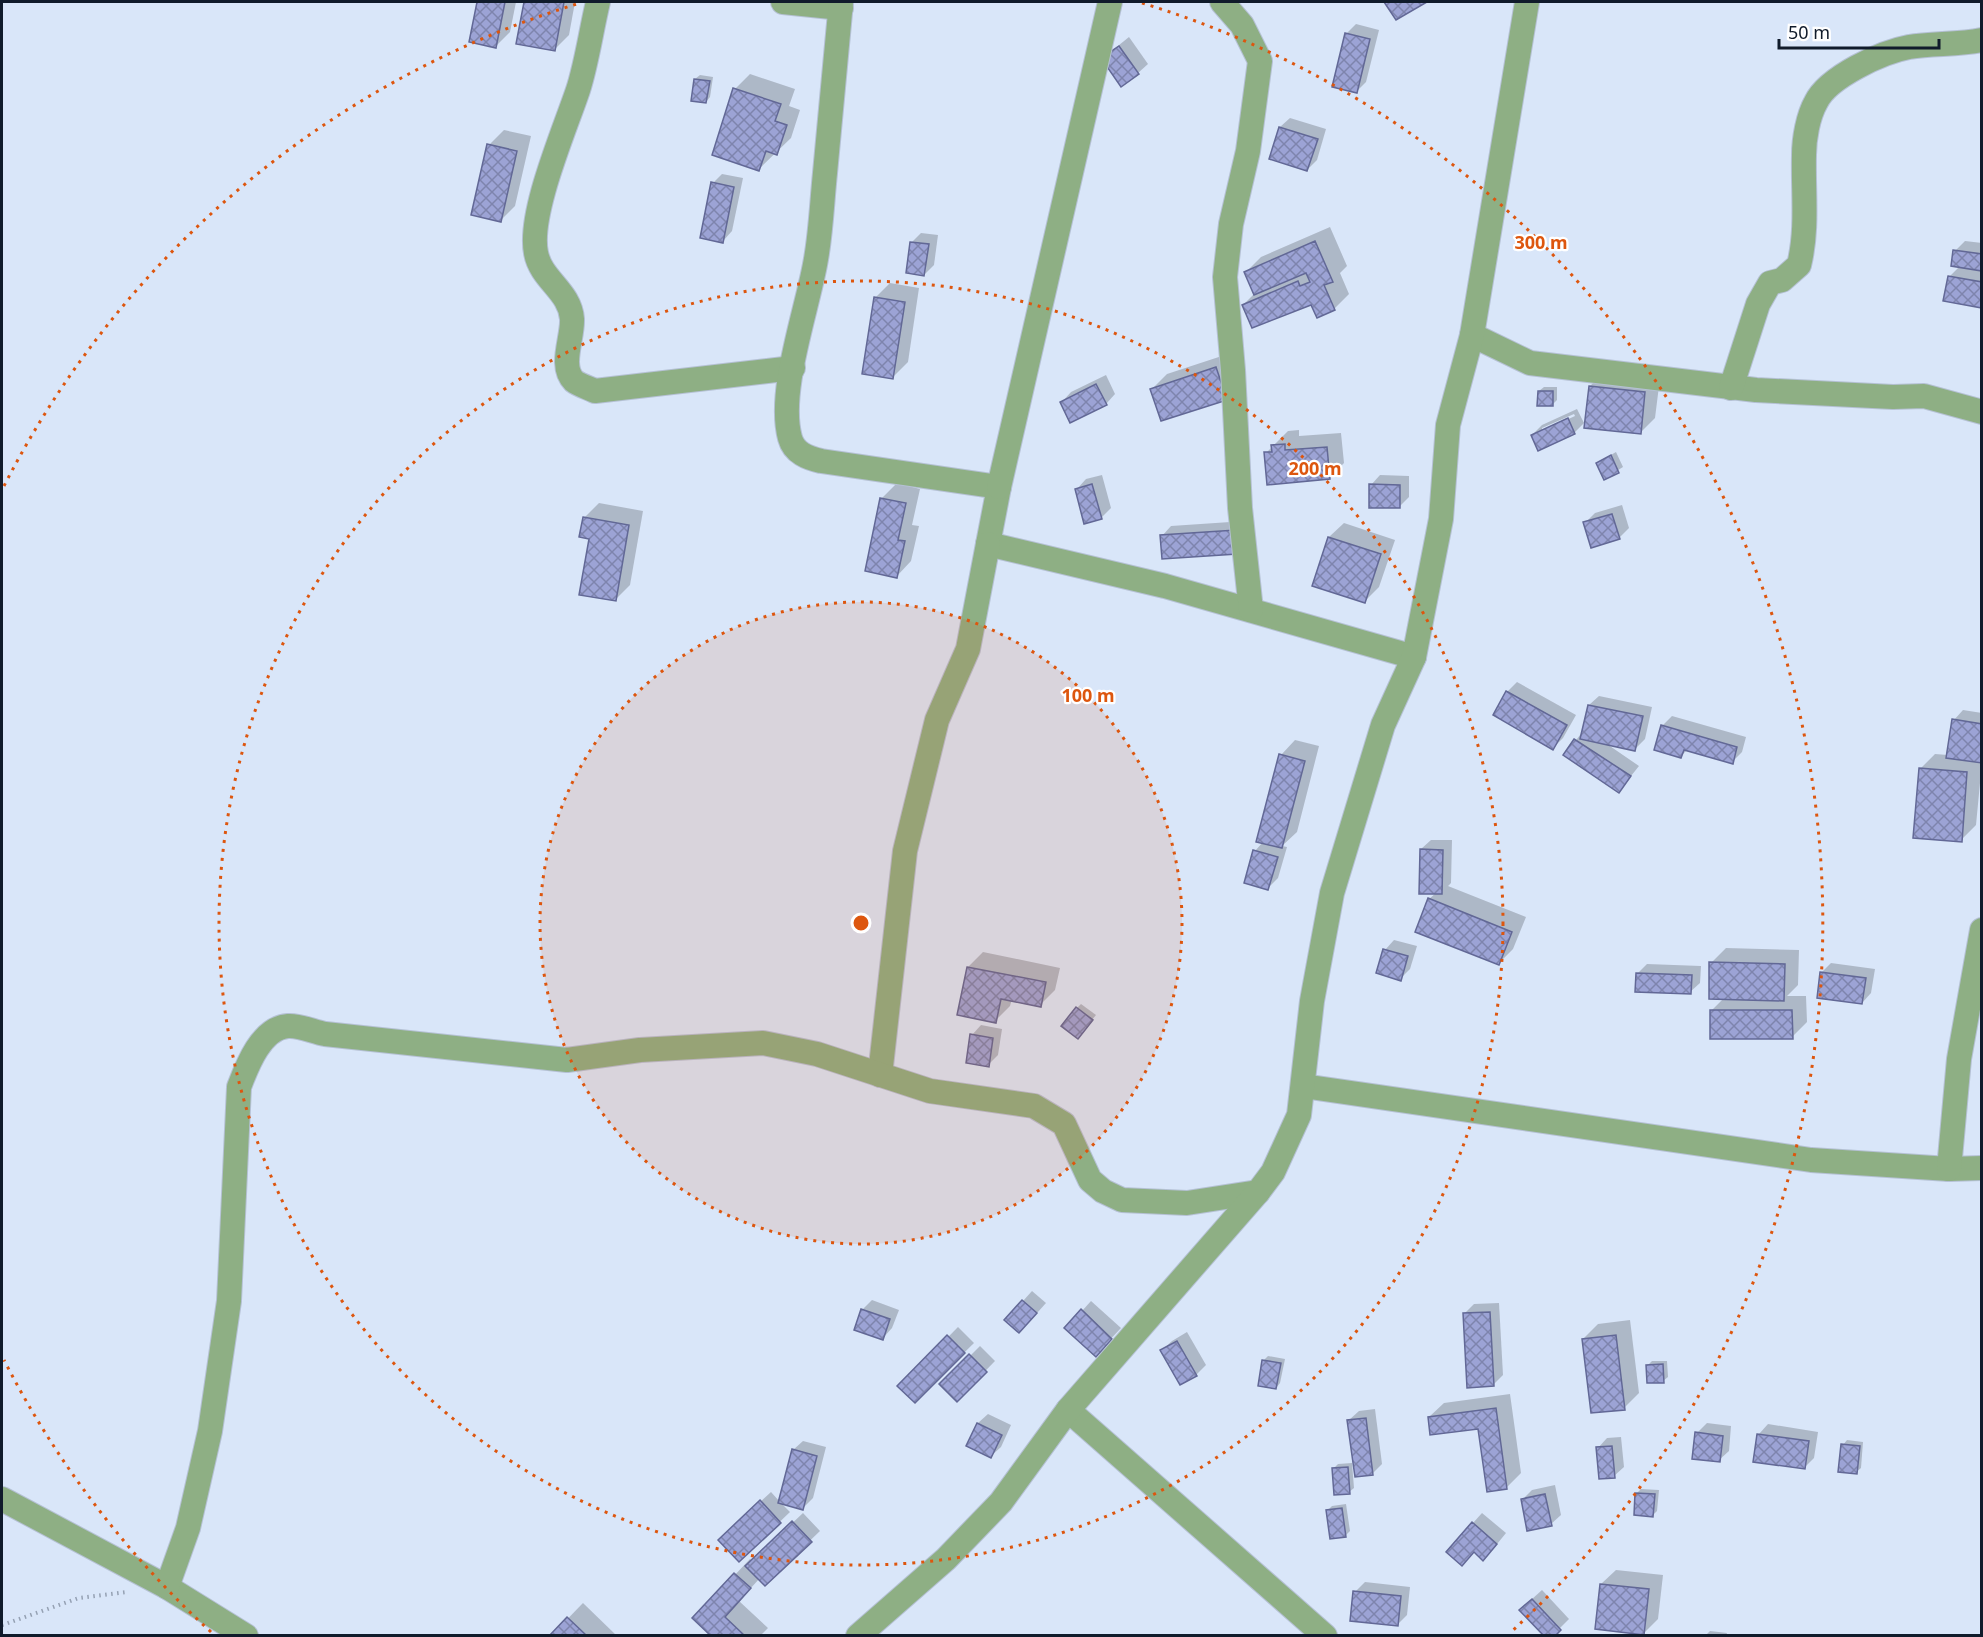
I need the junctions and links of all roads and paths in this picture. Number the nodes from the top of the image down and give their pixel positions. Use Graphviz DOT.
graph roads {
  1 [pos="598,2"];
  2 [pos="783,2"];
  3 [pos="1110,2"];
  4 [pos="1222,2"];
  5 [pos="1527,2"];
  6 [pos="841,5"];
  7 [pos="1982,40"];
  8 [pos="1472,335"];
  9 [pos="793,368"];
  10 [pos="1731,388"];
  11 [pos="1982,412"];
  12 [pos="999,487"];
  13 [pos="988,544"];
  14 [pos="1251,610"];
  15 [pos="1414,657"];
  16 [pos="1982,930"];
  17 [pos="880,1075"];
  18 [pos="1303,1086"];
  19 [pos="1982,1168"];
  20 [pos="1949,1169"];
  21 [pos="1258,1192"];
  22 [pos="1068,1410"];
  23 [pos="2,1499"];
  24 [pos="167,1587"];
  25 [pos="2,1626"];
  26 [pos="246,1635"];
  27 [pos="858,1635"];
  28 [pos="1325,1635"];
  1 -- 9 [label="street"];
  2 -- 6 [label="street"];
  3 -- 12 [label="street"];
  4 -- 14 [label="street"];
  5 -- 8 [label="street"];
  6 -- 9 [label="street"];
  7 -- 10 [label="street"];
  8 -- 10 [label="street"];
  8 -- 15 [label="street"];
  9 -- 12 [label="street"];
  10 -- 11 [label="street"];
  12 -- 13 [label="street"];
  13 -- 14 [label="street"];
  13 -- 17 [label="street"];
  14 -- 15 [label="street"];
  15 -- 18 [label="street"];
  16 -- 20 [label="street"];
  17 -- 21 [label="street"];
  17 -- 24 [label="street"];
  18 -- 20 [label="street"];
  18 -- 21 [label="street"];
  19 -- 20 [label="street"];
  21 -- 22 [label="street"];
  22 -- 27 [label="street"];
  22 -- 28 [label="street"];
  23 -- 24 [label="street"];
  24 -- 25 [label="path"];
  24 -- 26 [label="street"];
}
